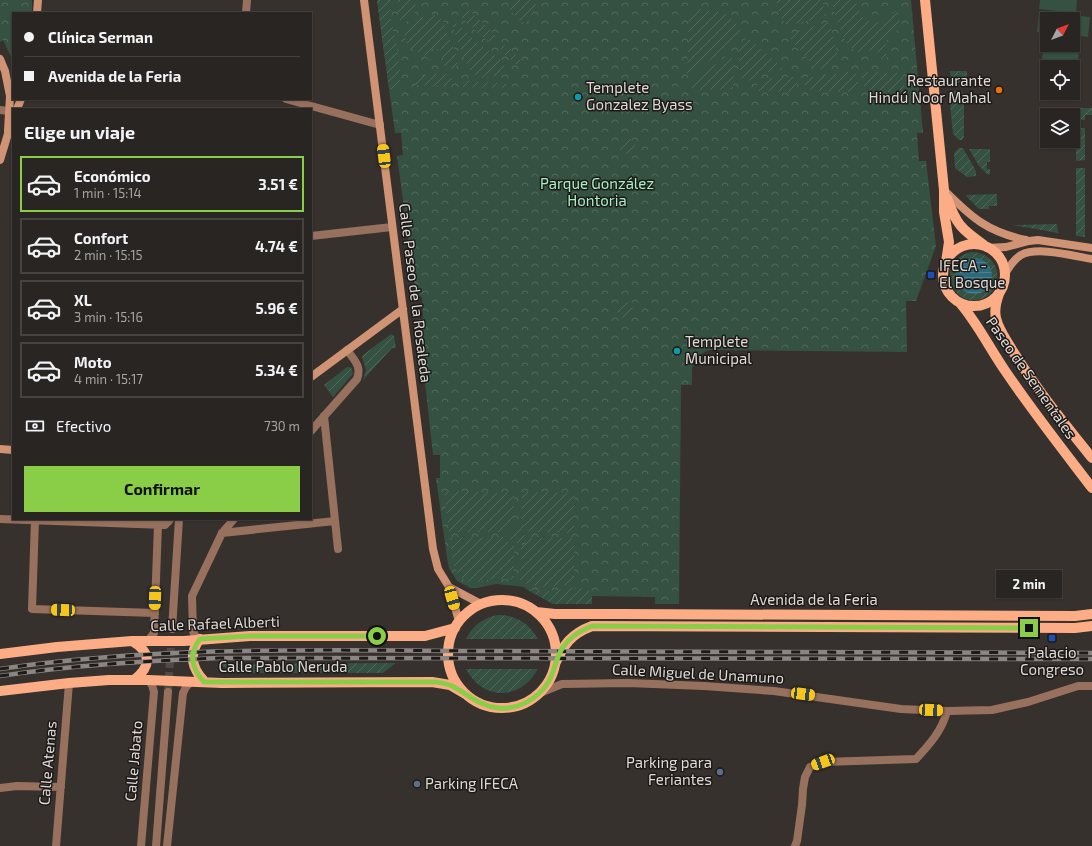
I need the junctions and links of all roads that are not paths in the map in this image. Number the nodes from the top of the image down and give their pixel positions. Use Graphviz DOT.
graph roads {
  1 [pos="38,0"];
  2 [pos="247,0"];
  3 [pos="364,0"];
  4 [pos="925,0"];
  5 [pos="37,12"];
  6 [pos="246,12"];
  7 [pos="0,59"];
  8 [pos="290,100"];
  9 [pos="4,111"];
  10 [pos="12,123"];
  11 [pos="380,125"];
  12 [pos="8,131"];
  13 [pos="0,160"];
  14 [pos="944,190"];
  15 [pos="392,227"];
  16 [pos="312,236"];
  17 [pos="1029,241"];
  18 [pos="987,248"];
  19 [pos="1092,248"];
  20 [pos="1092,259"];
  21 [pos="946,262"];
  22 [pos="1005,274"];
  23 [pos="999,294"];
  24 [pos="960,303"];
  25 [pos="403,310"];
  26 [pos="347,350"];
  27 [pos="312,376"];
  28 [pos="324,416"];
  29 [pos="312,430"];
  30 [pos="0,449"];
  31 [pos="12,450"];
  32 [pos="1092,458"];
  33 [pos="1092,488"];
  34 [pos="0,519"];
  35 [pos="12,519"];
  36 [pos="35,520"];
  37 [pos="170,520"];
  38 [pos="179,520"];
  39 [pos="233,520"];
  40 [pos="335,521"];
  41 [pos="158,525"];
  42 [pos="222,533"];
  43 [pos="338,549"];
  44 [pos="449,587"];
  45 [pos="480,604"];
  46 [pos="536,612"];
  47 [pos="155,613"];
  48 [pos="1092,614"];
  49 [pos="457,624"];
  50 [pos="1092,626"];
  51 [pos="172,629"];
  52 [pos="200,639"];
  53 [pos="132,641"];
  54 [pos="148,641"];
  55 [pos="0,654"];
  56 [pos="555,664"];
  57 [pos="134,680"];
  58 [pos="148,680"];
  59 [pos="191,682"];
  60 [pos="204,682"];
  61 [pos="69,683"];
  62 [pos="1092,686"];
  63 [pos="0,691"];
  64 [pos="168,692"];
  65 [pos="540,693"];
  66 [pos="467,695"];
  67 [pos="946,711"];
  68 [pos="61,787"];
  69 [pos="0,788"];
  70 [pos="56,846"];
  71 [pos="141,846"];
  72 [pos="156,846"];
  73 [pos="167,846"];
  74 [pos="795,846"];
  1 -- 5 [label="street"];
  2 -- 6 [label="street"];
  3 -- 11 [label="street, Calle Paseo de la Rosaleda"];
  4 -- 14 [label="main road"];
  7 -- 9 [label="street"];
  8 -- 11 [label="street"];
  9 -- 12 [label="street"];
  10 -- 12 [label="street"];
  11 -- 15 [label="street, Calle Paseo de la Rosaleda"];
  12 -- 13 [label="street"];
  14 -- 17 [label="street"];
  14 -- 18 [label="main road"];
  14 -- 21 [label="main road"];
  15 -- 16 [label="street"];
  15 -- 25 [label="street, Calle Paseo de la Rosaleda"];
  17 -- 18 [label="street"];
  17 -- 19 [label="street"];
  18 -- 21 [label="main road"];
  18 -- 22 [label="main road"];
  20 -- 22 [label="street"];
  21 -- 24 [label="main road"];
  22 -- 23 [label="main road"];
  23 -- 24 [label="main road"];
  23 -- 32 [label="main road, Paseo de Sementales"];
  24 -- 33 [label="main road, Paseo de Sementales"];
  25 -- 26 [label="street"];
  25 -- 44 [label="street, Calle Paseo de la Rosaleda"];
  26 -- 27 [label="street"];
  26 -- 28 [label="street"];
  28 -- 29 [label="street"];
  28 -- 40 [label="street"];
  30 -- 31 [label="street"];
  34 -- 35 [label="street"];
  36 -- 41 [label="street"];
  36 -- 47 [label="street"];
  37 -- 41 [label="street"];
  38 -- 51 [label="street"];
  39 -- 42 [label="street"];
  40 -- 42 [label="street"];
  40 -- 43 [label="street"];
  41 -- 47 [label="street"];
  42 -- 52 [label="street"];
  44 -- 45 [label="street, Calle Paseo de la Rosaleda"];
  44 -- 49 [label="street, Calle Paseo de la Rosaleda"];
  45 -- 46 [label="main road"];
  45 -- 49 [label="main road"];
  46 -- 48 [label="main road, Avenida de la Feria"];
  46 -- 56 [label="main road"];
  47 -- 54 [label="street"];
  49 -- 52 [label="main road, Calle Rafael Alberti"];
  49 -- 66 [label="main road"];
  50 -- 56 [label="main road, Avenida de la Feria"];
  52 -- 54 [label="main road, Calle Rafael Alberti"];
  52 -- 60 [label="main road"];
  53 -- 54 [label="main road, Calle Rafael Alberti"];
  53 -- 55 [label="main road, Calle Rafael Alberti"];
  53 -- 57 [label="main road"];
  56 -- 65 [label="main road"];
  57 -- 58 [label="main road, Calle Pablo Neruda"];
  57 -- 61 [label="main road, Calle Pablo Neruda"];
  58 -- 59 [label="main road, Calle Pablo Neruda"];
  58 -- 71 [label="street, Calle Jabato"];
  59 -- 60 [label="main road, Calle Pablo Neruda"];
  59 -- 73 [label="street"];
  60 -- 66 [label="main road, Calle Pablo Neruda"];
  61 -- 63 [label="main road, Calle Pablo Neruda"];
  61 -- 68 [label="street, Calle Atenas"];
  62 -- 67 [label="street, Calle Miguel de Unamuno"];
  64 -- 72 [label="street"];
  65 -- 66 [label="main road"];
  65 -- 67 [label="street, Calle Miguel de Unamuno"];
  67 -- 74 [label="street"];
  68 -- 69 [label="street"];
  68 -- 70 [label="street, Calle Atenas"];
}
